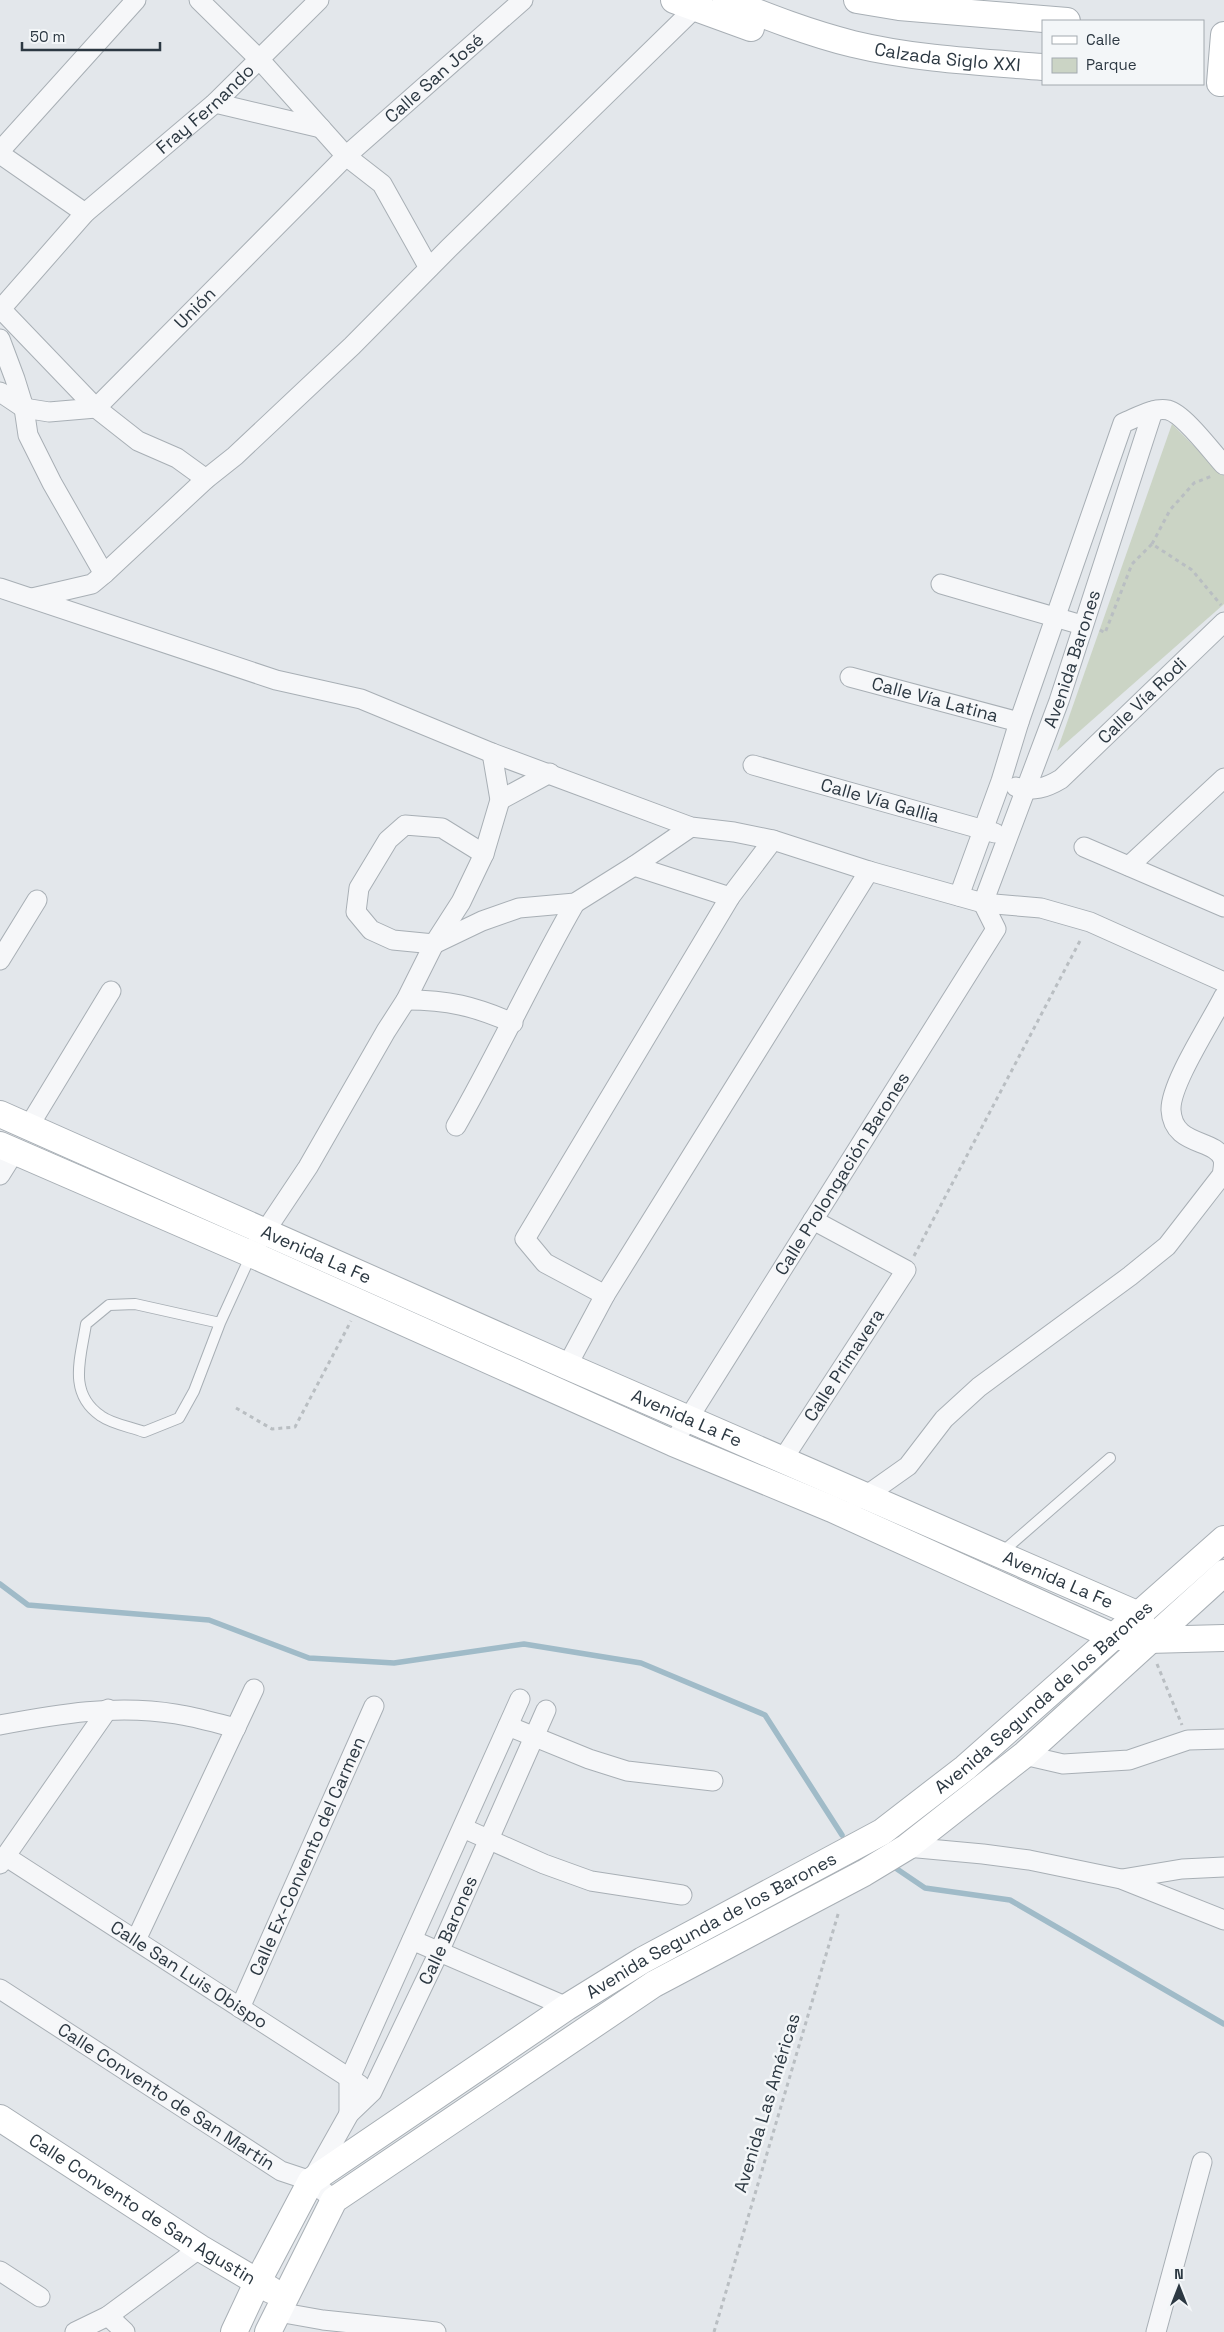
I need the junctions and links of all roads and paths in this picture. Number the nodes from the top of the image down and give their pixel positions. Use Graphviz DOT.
graph roads {
  1 [pos="136,0"];
  2 [pos="199,0"];
  3 [pos="319,0"];
  4 [pos="523,0"];
  5 [pos="726,0"];
  6 [pos="857,0"];
  7 [pos="685,4"];
  8 [pos="1055,20"];
  9 [pos="1204,33"];
  10 [pos="1224,35"];
  11 [pos="853,44"];
  12 [pos="260,60"];
  13 [pos="1042,67"];
  14 [pos="1215,83"];
  15 [pos="215,103"];
  16 [pos="321,128"];
  17 [pos="0,152"];
  18 [pos="346,156"];
  19 [pos="85,213"];
  20 [pos="429,268"];
  21 [pos="0,309"];
  22 [pos="0,340"];
  23 [pos="0,392"];
  24 [pos="24,408"];
  25 [pos="96,408"];
  26 [pos="1153,411"];
  27 [pos="1222,469"];
  28 [pos="206,479"];
  29 [pos="1152,544"];
  30 [pos="104,574"];
  31 [pos="941,584"];
  32 [pos="0,588"];
  33 [pos="32,598"];
  34 [pos="1223,614"];
  35 [pos="1055,617"];
  36 [pos="1082,625"];
  37 [pos="850,677"];
  38 [pos="1019,722"];
  39 [pos="492,753"];
  40 [pos="753,765"];
  41 [pos="550,773"];
  42 [pos="1223,780"];
  43 [pos="1001,782"];
  44 [pos="1025,790"];
  45 [pos="500,800"];
  46 [pos="691,827"];
  47 [pos="982,829"];
  48 [pos="1008,837"];
  49 [pos="773,840"];
  50 [pos="1084,847"];
  51 [pos="484,854"];
  52 [pos="634,866"];
  53 [pos="1129,866"];
  54 [pos="869,871"];
  55 [pos="959,896"];
  56 [pos="730,897"];
  57 [pos="37,900"];
  58 [pos="574,903"];
  59 [pos="983,903"];
  60 [pos="1224,907"];
  61 [pos="1090,922"];
  62 [pos="434,944"];
  63 [pos="0,960"];
  64 [pos="1224,982"];
  65 [pos="111,991"];
  66 [pos="1224,996"];
  67 [pos="406,1000"];
  68 [pos="512,1023"];
  69 [pos="0,1114"];
  70 [pos="29,1126"];
  71 [pos="456,1126"];
  72 [pos="7,1148"];
  73 [pos="0,1175"];
  74 [pos="813,1220"];
  75 [pos="264,1230"];
  76 [pos="251,1254"];
  77 [pos="906,1270"];
  78 [pos="605,1295"];
  79 [pos="361,1303"];
  80 [pos="220,1323"];
  81 [pos="567,1366"];
  82 [pos="236,1408"];
  83 [pos="688,1418"];
  84 [pos="673,1443"];
  85 [pos="1110,1458"];
  86 [pos="783,1459"];
  87 [pos="867,1495"];
  88 [pos="832,1509"];
  89 [pos="1224,1539"];
  90 [pos="1000,1554"];
  91 [pos="1224,1573"];
  92 [pos="1139,1615"];
  93 [pos="1112,1636"];
  94 [pos="1224,1638"];
  95 [pos="1148,1640"];
  96 [pos="254,1689"];
  97 [pos="520,1699"];
  98 [pos="374,1706"];
  99 [pos="108,1709"];
  100 [pos="546,1710"];
  101 [pos="0,1725"];
  102 [pos="508,1726"];
  103 [pos="236,1728"];
  104 [pos="534,1738"];
  105 [pos="1224,1739"];
  106 [pos="1188,1740"];
  107 [pos="1024,1755"];
  108 [pos="713,1781"];
  109 [pos="463,1828"];
  110 [pos="490,1839"];
  111 [pos="907,1848"];
  112 [pos="3,1860"];
  113 [pos="1224,1867"];
  114 [pos="1121,1879"];
  115 [pos="847,1882"];
  116 [pos="682,1896"];
  117 [pos="1224,1920"];
  118 [pos="136,1940"];
  119 [pos="412,1940"];
  120 [pos="439,1952"];
  121 [pos="0,1989"];
  122 [pos="567,2007"];
  123 [pos="240,2008"];
  124 [pos="349,2080"];
  125 [pos="372,2092"];
  126 [pos="348,2114"];
  127 [pos="0,2118"];
  128 [pos="0,2139"];
  129 [pos="45,2157"];
  130 [pos="1202,2162"];
  131 [pos="311,2181"];
  132 [pos="334,2200"];
  133 [pos="194,2254"];
  134 [pos="0,2271"];
  135 [pos="254,2290"];
  136 [pos="40,2297"];
  137 [pos="277,2314"];
  138 [pos="108,2316"];
  139 [pos="320,2323"];
  140 [pos="75,2332"];
  141 [pos="125,2332"];
  142 [pos="234,2332"];
  143 [pos="436,2332"];
  144 [pos="714,2332"];
  145 [pos="1156,2332"];
  1 -- 17 [label="street"];
  2 -- 12 [label="street"];
  3 -- 12 [label="street, Fray Fernando"];
  4 -- 18 [label="street, Calle San José"];
  5 -- 11 [label="street, Calzada Siglo XXI"];
  6 -- 8 [label="street"];
  7 -- 11 [label="street, Calzada Siglo XXI"];
  7 -- 20 [label="street"];
  9 -- 10 [label="street"];
  10 -- 14 [label="street"];
  11 -- 13 [label="street, Calzada Siglo XXI"];
  12 -- 15 [label="street, Fray Fernando"];
  12 -- 16 [label="street"];
  15 -- 16 [label="street"];
  15 -- 19 [label="street, Fray Fernando"];
  16 -- 18 [label="street"];
  17 -- 19 [label="street"];
  18 -- 20 [label="street"];
  18 -- 25 [label="street, Unión"];
  19 -- 21 [label="street, Fray Fernando"];
  20 -- 28 [label="street"];
  21 -- 25 [label="street"];
  22 -- 24 [label="street"];
  23 -- 24 [label="street"];
  24 -- 25 [label="street"];
  24 -- 30 [label="street"];
  25 -- 28 [label="street"];
  26 -- 27 [label="street"];
  26 -- 35 [label="street, Avenida Barones"];
  26 -- 36 [label="street, Avenida Barones"];
  27 -- 29 [label="path"];
  28 -- 30 [label="street"];
  29 -- 34 [label="path"];
  29 -- 36 [label="path"];
  30 -- 33 [label="street"];
  31 -- 35 [label="street"];
  32 -- 33 [label="street"];
  33 -- 39 [label="street"];
  34 -- 44 [label="street, Calle Vía Rodi"];
  35 -- 36 [label="street"];
  35 -- 38 [label="street, Avenida Barones"];
  36 -- 44 [label="street, Avenida Barones"];
  37 -- 38 [label="street, Calle Vía Latina"];
  38 -- 43 [label="street, Avenida Barones"];
  39 -- 41 [label="street"];
  39 -- 45 [label="street"];
  40 -- 47 [label="street, Calle Vía Gallia"];
  41 -- 45 [label="street"];
  41 -- 46 [label="street"];
  42 -- 53 [label="street"];
  43 -- 44 [label="street"];
  43 -- 47 [label="street, Avenida Barones"];
  44 -- 48 [label="street, Avenida Barones"];
  45 -- 51 [label="street"];
  46 -- 49 [label="street"];
  46 -- 52 [label="street"];
  47 -- 48 [label="street, Calle Vía Gallia"];
  47 -- 55 [label="street, Avenida Barones"];
  48 -- 59 [label="street, Avenida Barones"];
  49 -- 54 [label="street"];
  49 -- 56 [label="street"];
  50 -- 53 [label="street"];
  51 -- 62 [label="street"];
  51 -- 62 [label="street"];
  52 -- 56 [label="street"];
  52 -- 58 [label="street"];
  53 -- 60 [label="street"];
  54 -- 55 [label="street"];
  54 -- 78 [label="street"];
  55 -- 59 [label="street"];
  56 -- 78 [label="street"];
  57 -- 63 [label="street"];
  58 -- 62 [label="street"];
  58 -- 68 [label="street"];
  59 -- 61 [label="street"];
  59 -- 74 [label="street, Calle Prolongación Barones"];
  61 -- 64 [label="street"];
  61 -- 77 [label="path"];
  62 -- 67 [label="street"];
  65 -- 70 [label="street"];
  66 -- 87 [label="street"];
  67 -- 68 [label="street"];
  67 -- 75 [label="street"];
  68 -- 71 [label="street"];
  69 -- 70 [label="street, Avenida La Fe"];
  70 -- 75 [label="street, Avenida La Fe"];
  72 -- 73 [label="street"];
  72 -- 76 [label="street, Avenida La Fe"];
  74 -- 77 [label="street"];
  74 -- 83 [label="street, Calle Prolongación Barones"];
  75 -- 76 [label="street"];
  75 -- 81 [label="street, Avenida La Fe"];
  76 -- 79 [label="street, Avenida La Fe"];
  76 -- 80 [label="lane"];
  77 -- 86 [label="street, Calle Primavera"];
  78 -- 81 [label="street"];
  79 -- 82 [label="path"];
  79 -- 84 [label="street, Avenida La Fe"];
  80 -- 80 [label="lane"];
  81 -- 83 [label="street, Avenida La Fe"];
  83 -- 84 [label="street, Calle Prolongación Barones"];
  83 -- 86 [label="street, Avenida La Fe"];
  84 -- 88 [label="street, Avenida La Fe"];
  85 -- 90 [label="lane"];
  86 -- 87 [label="street, Avenida La Fe"];
  87 -- 88 [label="street"];
  87 -- 90 [label="street, Avenida La Fe"];
  88 -- 93 [label="street, Avenida La Fe"];
  89 -- 92 [label="street, Avenida Segunda de los Barones"];
  90 -- 92 [label="street, Avenida La Fe"];
  91 -- 95 [label="street, Avenida Segunda de los Barones"];
  92 -- 93 [label="street, Avenida Segunda de los Barones"];
  92 -- 95 [label="street"];
  93 -- 95 [label="street, Avenida La Fe"];
  93 -- 122 [label="street, Avenida Segunda de los Barones"];
  94 -- 95 [label="street, Avenida La Fe"];
  95 -- 106 [label="path"];
  95 -- 107 [label="street, Avenida Segunda de los Barones"];
  96 -- 103 [label="street"];
  97 -- 102 [label="street, Calle Barones"];
  98 -- 123 [label="street, Calle Ex-Convento del Carmen"];
  99 -- 101 [label="street"];
  99 -- 103 [label="street"];
  99 -- 112 [label="street"];
  100 -- 104 [label="street, Calle Barones"];
  102 -- 104 [label="street"];
  102 -- 109 [label="street, Calle Barones"];
  103 -- 118 [label="street"];
  104 -- 108 [label="street"];
  104 -- 110 [label="street, Calle Barones"];
  105 -- 106 [label="street"];
  106 -- 107 [label="street"];
  107 -- 111 [label="street, Avenida Segunda de los Barones"];
  109 -- 110 [label="street"];
  109 -- 119 [label="street, Calle Barones"];
  110 -- 116 [label="street"];
  110 -- 120 [label="street, Calle Barones"];
  111 -- 114 [label="street"];
  111 -- 115 [label="street, Avenida Segunda de los Barones"];
  112 -- 118 [label="street, Calle San Luis Obispo"];
  113 -- 114 [label="street"];
  114 -- 117 [label="street"];
  115 -- 132 [label="street, Avenida Segunda de los Barones"];
  115 -- 144 [label="path, Avenida Las Américas"];
  118 -- 123 [label="street, Calle San Luis Obispo"];
  119 -- 120 [label="street"];
  119 -- 124 [label="street, Calle Barones"];
  120 -- 122 [label="street"];
  120 -- 125 [label="street, Calle Barones"];
  121 -- 131 [label="street, Calle Convento de San Martín"];
  122 -- 131 [label="street, Avenida Segunda de los Barones"];
  123 -- 124 [label="street, Calle San Luis Obispo"];
  124 -- 125 [label="street, Calle San Luis Obispo"];
  124 -- 126 [label="street, Calle Barones"];
  125 -- 126 [label="street, Calle Barones"];
  126 -- 131 [label="street, Calle Barones"];
  127 -- 129 [label="street, Calle Convento de San Agustin"];
  128 -- 129 [label="street, Calle Convento de San Agustin"];
  129 -- 133 [label="street, Calle Convento de San Agustin"];
  130 -- 145 [label="street"];
  131 -- 132 [label="street, Calle Convento de San Martín"];
  131 -- 135 [label="street, Avenida Segunda de los Barones"];
  132 -- 137 [label="street, Avenida Segunda de los Barones"];
  133 -- 135 [label="street, Calle Convento de San Agustin"];
  133 -- 138 [label="street"];
  134 -- 136 [label="street"];
  135 -- 137 [label="street, Calle Convento de San Agustin"];
  135 -- 142 [label="street, Avenida Segunda de los Barones"];
  137 -- 139 [label="street"];
  138 -- 140 [label="street"];
  138 -- 141 [label="street"];
  139 -- 143 [label="street"];
}
